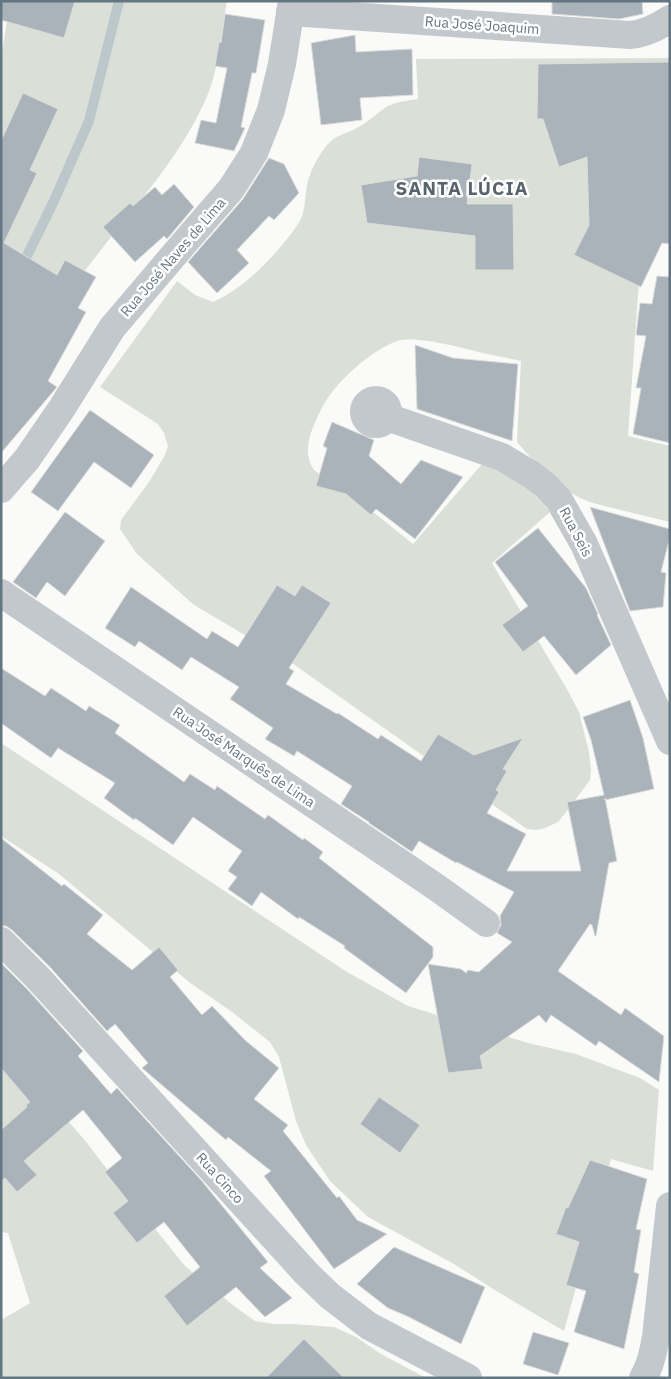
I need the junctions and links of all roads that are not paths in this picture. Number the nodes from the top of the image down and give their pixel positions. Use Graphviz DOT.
graph roads {
  1 [pos="291,7"];
  2 [pos="670,19"];
  3 [pos="387,417"];
  4 [pos="1,489"];
  5 [pos="1,593"];
  6 [pos="670,741"];
  7 [pos="486,923"];
  8 [pos="1,941"];
  9 [pos="670,1206"];
  10 [pos="468,1378"];
  11 [pos="643,1378"];
  1 -- 2 [label="street, Rua José Joaquim"];
  1 -- 4 [label="street, Rua José Naves de Lima"];
  3 -- 6 [label="street, Rua Seis"];
  5 -- 7 [label="street, Rua José Marquês de Lima"];
  8 -- 10 [label="street, Rua Cinco"];
  9 -- 11 [label="street"];
}
